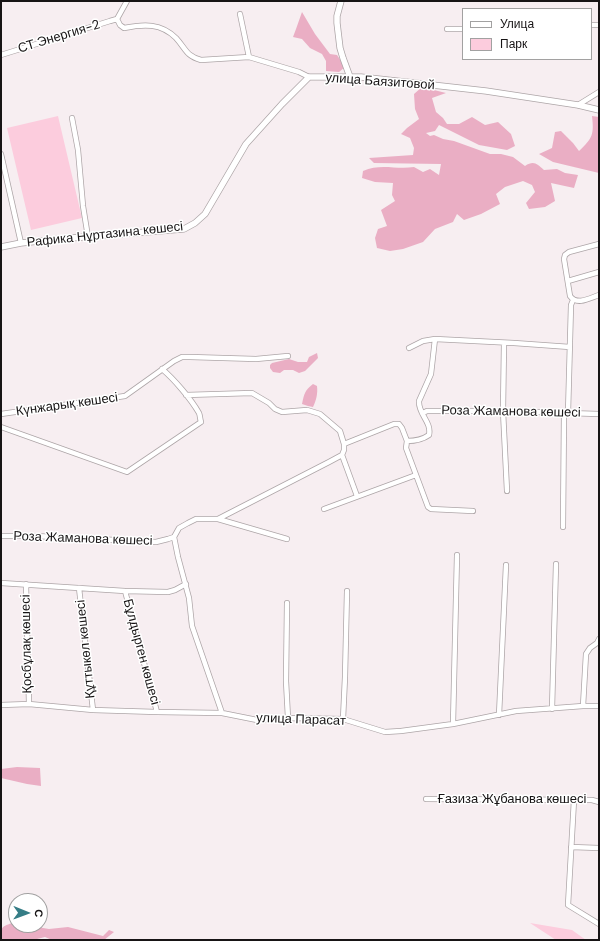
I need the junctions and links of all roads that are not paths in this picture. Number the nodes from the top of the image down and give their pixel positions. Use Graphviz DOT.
graph roads {
  1 [pos="127,1"];
  2 [pos="341,1"];
  3 [pos="240,14"];
  4 [pos="117,19"];
  5 [pos="446,29"];
  6 [pos="462,29"];
  7 [pos="1,55"];
  8 [pos="249,57"];
  9 [pos="309,77"];
  10 [pos="350,77"];
  11 [pos="599,92"];
  12 [pos="578,106"];
  13 [pos="599,110"];
  14 [pos="72,118"];
  15 [pos="1,154"];
  16 [pos="205,214"];
  17 [pos="88,237"];
  18 [pos="21,243"];
  19 [pos="599,244"];
  20 [pos="1,247"];
  21 [pos="599,272"];
  22 [pos="568,281"];
  23 [pos="599,296"];
  24 [pos="573,300"];
  25 [pos="435,339"];
  26 [pos="504,343"];
  27 [pos="570,347"];
  28 [pos="409,348"];
  29 [pos="288,356"];
  30 [pos="162,369"];
  31 [pos="186,395"];
  32 [pos="503,411"];
  33 [pos="423,413"];
  34 [pos="566,413"];
  35 [pos="1,414"];
  36 [pos="599,414"];
  37 [pos="1,427"];
  38 [pos="407,442"];
  39 [pos="344,444"];
  40 [pos="342,455"];
  41 [pos="416,475"];
  42 [pos="507,491"];
  43 [pos="357,496"];
  44 [pos="324,508"];
  45 [pos="473,511"];
  46 [pos="218,519"];
  47 [pos="562,527"];
  48 [pos="1,536"];
  49 [pos="174,537"];
  50 [pos="287,539"];
  51 [pos="457,555"];
  52 [pos="556,564"];
  53 [pos="506,565"];
  54 [pos="1,583"];
  55 [pos="26,584"];
  56 [pos="186,584"];
  57 [pos="79,588"];
  58 [pos="125,591"];
  59 [pos="347,591"];
  60 [pos="287,603"];
  61 [pos="598,642"];
  62 [pos="1,704"];
  63 [pos="29,704"];
  64 [pos="583,706"];
  65 [pos="599,706"];
  66 [pos="552,709"];
  67 [pos="93,710"];
  68 [pos="157,712"];
  69 [pos="222,713"];
  70 [pos="499,715"];
  71 [pos="288,718"];
  72 [pos="343,719"];
  73 [pos="453,724"];
  74 [pos="426,799"];
  75 [pos="574,800"];
  76 [pos="599,802"];
  77 [pos="571,847"];
  78 [pos="599,848"];
  79 [pos="599,924"];
  1 -- 4 [label="street"];
  2 -- 10 [label="street"];
  3 -- 8 [label="street"];
  4 -- 7 [label="street, СТ Энергия-2"];
  4 -- 8 [label="street"];
  5 -- 6 [label="street"];
  8 -- 9 [label="street"];
  9 -- 10 [label="street, улица Баязитовой"];
  9 -- 16 [label="street, улица Баязитовой"];
  10 -- 12 [label="street, улица Баязитовой"];
  11 -- 12 [label="street"];
  12 -- 13 [label="street, улица Баязитовой"];
  14 -- 17 [label="street"];
  15 -- 18 [label="street"];
  16 -- 17 [label="street, Рафика Нұртазина көшесі"];
  17 -- 18 [label="street, Рафика Нұртазина көшесі"];
  18 -- 20 [label="street, Рафика Нұртазина көшесі"];
  19 -- 22 [label="street"];
  21 -- 22 [label="street"];
  22 -- 24 [label="street"];
  23 -- 24 [label="street"];
  24 -- 27 [label="street"];
  25 -- 26 [label="street"];
  25 -- 28 [label="street"];
  25 -- 33 [label="street, Роза Жаманова көшесі"];
  26 -- 27 [label="street"];
  26 -- 32 [label="street"];
  27 -- 34 [label="street"];
  29 -- 30 [label="street, Күнжарық көшесі"];
  30 -- 31 [label="street"];
  30 -- 35 [label="street, Күнжарық көшесі"];
  31 -- 37 [label="street"];
  31 -- 39 [label="street"];
  32 -- 33 [label="street, Роза Жаманова көшесі"];
  32 -- 34 [label="street, Роза Жаманова көшесі"];
  32 -- 42 [label="street"];
  33 -- 38 [label="street, Роза Жаманова көшесі"];
  34 -- 36 [label="street, Роза Жаманова көшесі"];
  34 -- 47 [label="street"];
  38 -- 39 [label="street"];
  38 -- 41 [label="street"];
  39 -- 40 [label="street"];
  40 -- 43 [label="street"];
  40 -- 46 [label="street"];
  41 -- 43 [label="street"];
  41 -- 45 [label="street"];
  43 -- 44 [label="street"];
  46 -- 49 [label="street"];
  46 -- 50 [label="street"];
  48 -- 49 [label="street, Роза Жаманова көшесі"];
  49 -- 56 [label="street"];
  51 -- 73 [label="street"];
  52 -- 66 [label="street"];
  53 -- 70 [label="street"];
  54 -- 55 [label="street"];
  55 -- 57 [label="street"];
  55 -- 63 [label="street, Қосбұлақ көшесі"];
  56 -- 58 [label="street"];
  56 -- 69 [label="street"];
  57 -- 58 [label="street"];
  57 -- 67 [label="street, Құттыкөл көшесі"];
  58 -- 68 [label="street, Бұлдырген көшесі"];
  59 -- 72 [label="street"];
  60 -- 71 [label="street"];
  61 -- 64 [label="street"];
  62 -- 63 [label="street, улица Парасат"];
  63 -- 67 [label="street, улица Парасат"];
  64 -- 65 [label="street, улица Парасат"];
  64 -- 66 [label="street, улица Парасат"];
  66 -- 70 [label="street, улица Парасат"];
  67 -- 68 [label="street, улица Парасат"];
  68 -- 69 [label="street, улица Парасат"];
  69 -- 71 [label="street, улица Парасат"];
  70 -- 73 [label="street, улица Парасат"];
  71 -- 72 [label="street, улица Парасат"];
  72 -- 73 [label="street, улица Парасат"];
  74 -- 75 [label="street, Ғазиза Жұбанова көшесі"];
  75 -- 76 [label="street, Ғазиза Жұбанова көшесі"];
  75 -- 77 [label="street"];
  77 -- 78 [label="street"];
  77 -- 79 [label="street"];
}
